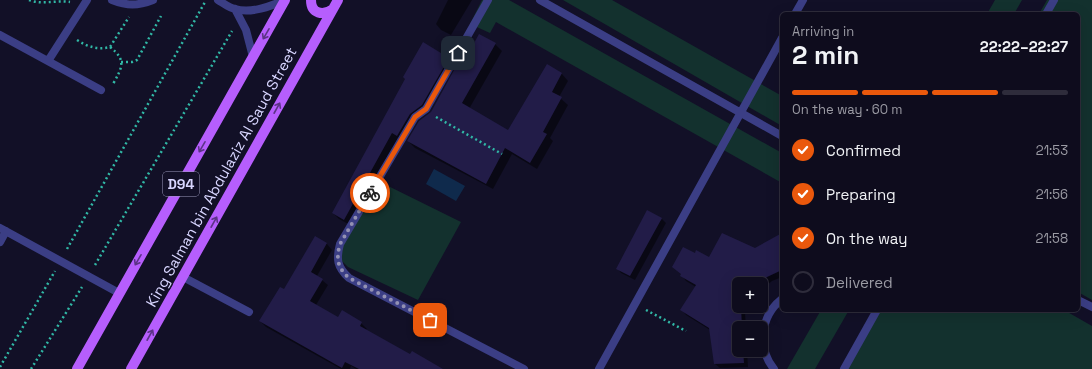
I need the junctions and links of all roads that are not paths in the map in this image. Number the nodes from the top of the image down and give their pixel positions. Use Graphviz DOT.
graph roads {
  1 [pos="112,0"];
  2 [pos="153,0"];
  3 [pos="218,0"];
  4 [pos="285,0"];
  5 [pos="311,0"];
  6 [pos="338,0"];
  7 [pos="488,0"];
  8 [pos="540,0"];
  9 [pos="803,0"];
  10 [pos="1054,0"];
  11 [pos="86,2"];
  12 [pos="235,9"];
  13 [pos="333,9"];
  14 [pos="796,12"];
  15 [pos="1047,12"];
  16 [pos="0,34"];
  17 [pos="780,42"];
  18 [pos="253,57"];
  19 [pos="48,61"];
  20 [pos="101,90"];
  21 [pos="740,113"];
  22 [pos="780,135"];
  23 [pos="3,230"];
  24 [pos="0,242"];
  25 [pos="183,277"];
  26 [pos="119,293"];
  27 [pos="780,301"];
  28 [pos="1080,301"];
  29 [pos="1092,307"];
  30 [pos="249,312"];
  31 [pos="876,312"];
  32 [pos="76,369"];
  33 [pos="131,369"];
  34 [pos="524,369"];
  35 [pos="599,369"];
  36 [pos="774,369"];
  37 [pos="844,369"];
  1 -- 2 [label="lane"];
  3 -- 12 [label="lane"];
  4 -- 12 [label="lane"];
  4 -- 18 [label="main road, King Salman bin Abdulaziz Al Saud Street / D94, one-way"];
  5 -- 13 [label="main road"];
  6 -- 13 [label="main road, King Salman bin Abdulaziz Al Saud Street"];
  7 -- 34 [label="lane"];
  8 -- 21 [label="lane"];
  9 -- 14 [label="lane"];
  10 -- 15 [label="lane"];
  11 -- 19 [label="lane"];
  12 -- 18 [label="lane"];
  25 -- 13 [label="main road, King Salman bin Abdulaziz Al Saud Street, one-way"];
  16 -- 19 [label="lane"];
  17 -- 21 [label="lane"];
  18 -- 26 [label="main road, King Salman bin Abdulaziz Al Saud Street / D94, one-way"];
  19 -- 20 [label="lane"];
  21 -- 22 [label="lane"];
  21 -- 35 [label="lane"];
  23 -- 24 [label="lane"];
  23 -- 26 [label="lane"];
  25 -- 30 [label="lane"];
  33 -- 25 [label="main road, King Salman bin Abdulaziz Al Saud Street, one-way"];
  26 -- 32 [label="main road, King Salman bin Abdulaziz Al Saud Street / D94"];
  27 -- 36 [label="lane"];
  28 -- 29 [label="lane"];
  31 -- 37 [label="lane"];
}
